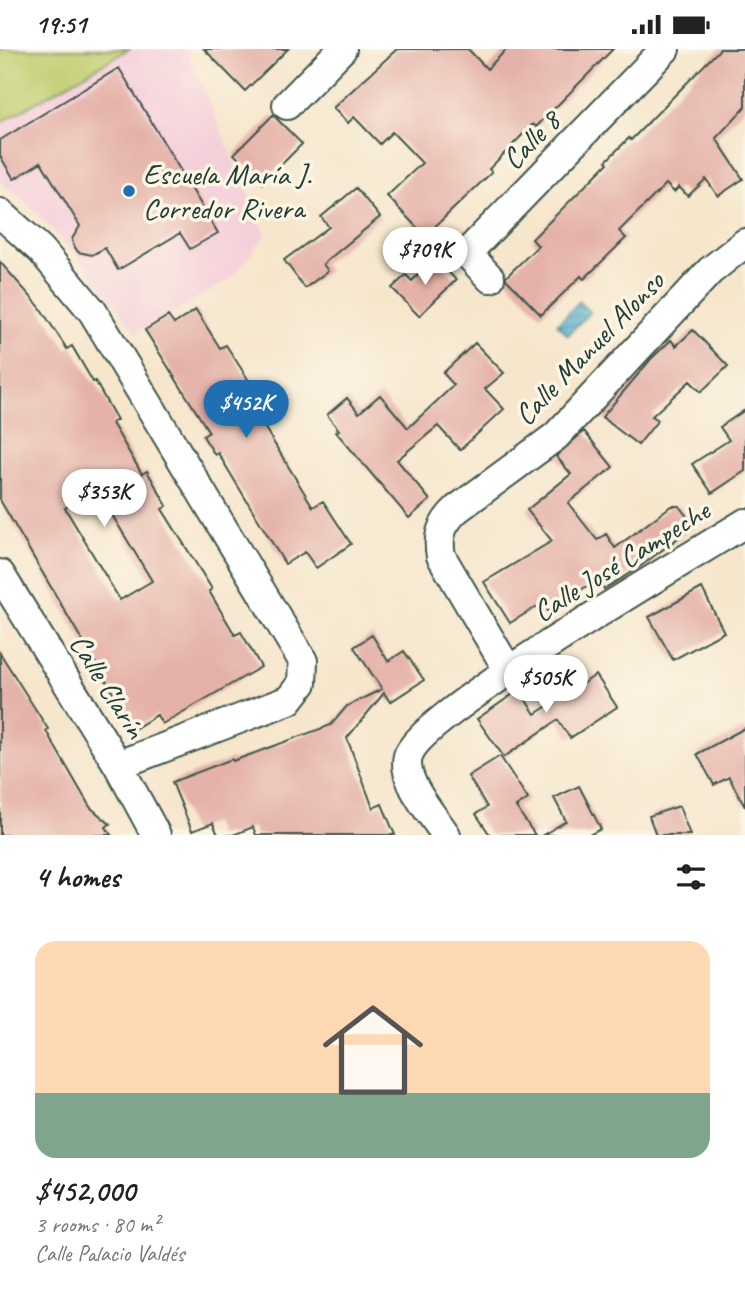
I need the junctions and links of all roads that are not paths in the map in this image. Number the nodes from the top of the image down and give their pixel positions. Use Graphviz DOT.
graph roads {
  1 [pos="342,49"];
  2 [pos="666,49"];
  3 [pos="287,105"];
  4 [pos="0,213"];
  5 [pos="745,243"];
  6 [pos="490,278"];
  7 [pos="745,523"];
  8 [pos="0,574"];
  9 [pos="508,670"];
  10 [pos="118,765"];
  11 [pos="156,835"];
  12 [pos="446,835"];
  1 -- 3 [label="street"];
  2 -- 6 [label="street, Calle 8"];
  4 -- 10 [label="street"];
  5 -- 9 [label="street, Calle Manuel Alonso"];
  7 -- 9 [label="street, Calle José Campeche"];
  8 -- 10 [label="street, Calle Clarín"];
  9 -- 12 [label="street, Calle José Campeche"];
  10 -- 11 [label="street, Calle Clarín"];
}
